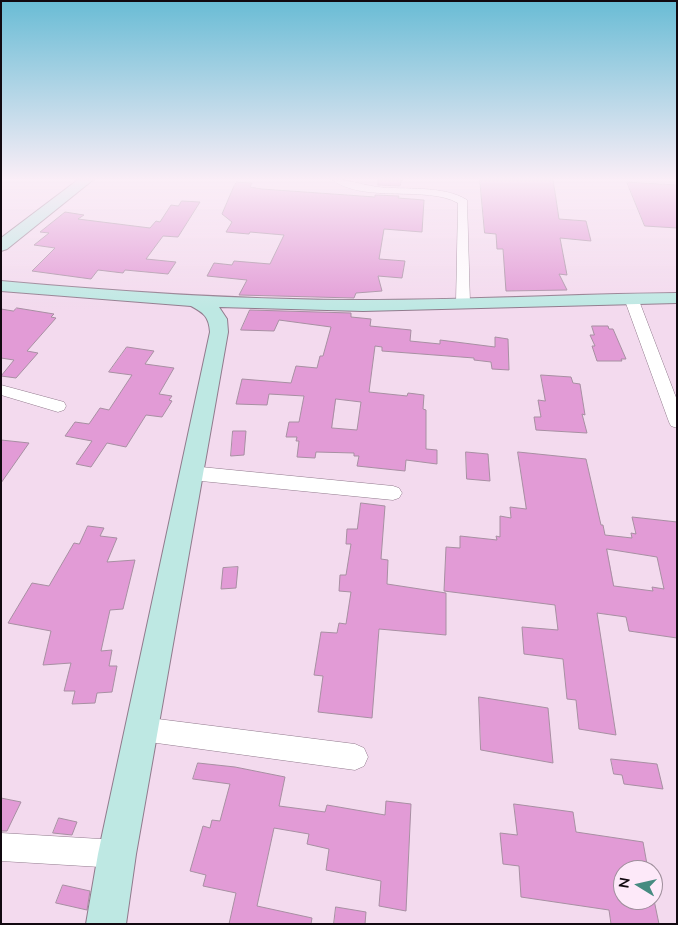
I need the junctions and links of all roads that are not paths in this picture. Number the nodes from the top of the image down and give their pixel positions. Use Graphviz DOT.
graph roads {
  1 [pos="11,222"];
  2 [pos="32,222"];
  3 [pos="463,222"];
  4 [pos="1,230"];
  5 [pos="1,246"];
  6 [pos="1,286"];
  7 [pos="631,298"];
  8 [pos="677,298"];
  9 [pos="193,300"];
  10 [pos="463,303"];
  11 [pos="1,390"];
  12 [pos="58,406"];
  13 [pos="677,422"];
  14 [pos="191,473"];
  15 [pos="393,493"];
  16 [pos="142,729"];
  17 [pos="355,757"];
  18 [pos="1,847"];
  19 [pos="118,854"];
  20 [pos="106,924"];
  1 -- 4 [label="street"];
  2 -- 5 [label="street"];
  3 -- 10 [label="street"];
  6 -- 9 [label="street"];
  7 -- 8 [label="street"];
  7 -- 10 [label="street"];
  7 -- 13 [label="street"];
  9 -- 10 [label="street"];
  9 -- 14 [label="street"];
  11 -- 12 [label="street"];
  14 -- 15 [label="street"];
  14 -- 16 [label="street"];
  16 -- 17 [label="street"];
  16 -- 19 [label="street"];
  18 -- 19 [label="street"];
  19 -- 20 [label="street"];
}
